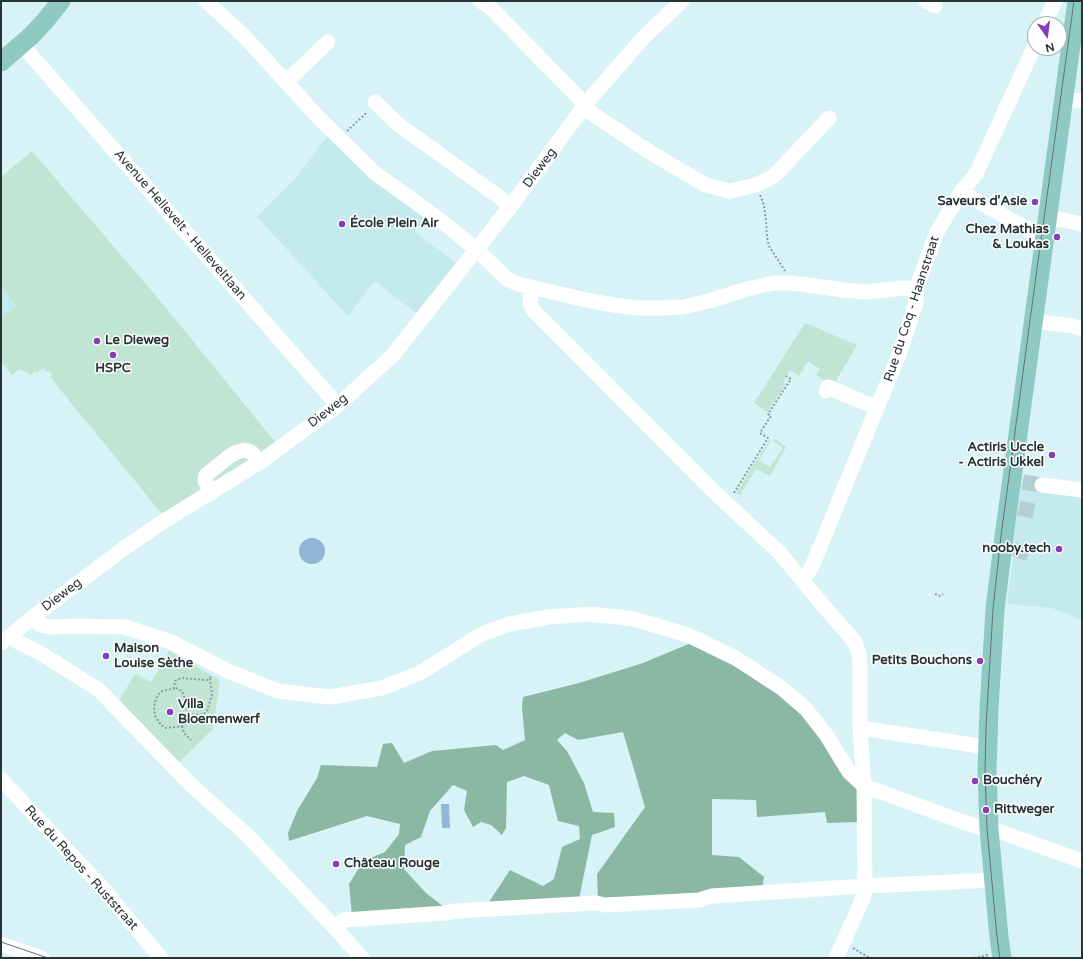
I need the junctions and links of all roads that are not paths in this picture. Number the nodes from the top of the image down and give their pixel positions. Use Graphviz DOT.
graph roads {
  1 [pos="60,1"];
  2 [pos="206,1"];
  3 [pos="480,1"];
  4 [pos="682,1"];
  5 [pos="1056,1"];
  6 [pos="1077,1"];
  7 [pos="1048,16"];
  8 [pos="328,42"];
  9 [pos="22,45"];
  10 [pos="1030,56"];
  11 [pos="1,62"];
  12 [pos="286,82"];
  13 [pos="1073,100"];
  14 [pos="375,102"];
  15 [pos="585,106"];
  16 [pos="829,118"];
  17 [pos="961,192"];
  18 [pos="510,208"];
  19 [pos="1082,224"];
  20 [pos="1045,226"];
  21 [pos="477,250"];
  22 [pos="532,288"];
  23 [pos="916,289"];
  24 [pos="1033,321"];
  25 [pos="1082,329"];
  26 [pos="826,391"];
  27 [pos="337,406"];
  28 [pos="877,408"];
  29 [pos="260,462"];
  30 [pos="1042,485"];
  31 [pos="1082,490"];
  32 [pos="211,493"];
  33 [pos="800,578"];
  34 [pos="33,617"];
  35 [pos="6,639"];
  36 [pos="860,728"];
  37 [pos="987,747"];
  38 [pos="1,779"];
  39 [pos="864,786"];
  40 [pos="989,829"];
  41 [pos="1082,861"];
  42 [pos="994,880"];
  43 [pos="865,886"];
  44 [pos="334,927"];
  45 [pos="1,944"];
  46 [pos="998,956"];
  47 [pos="42,958"];
  48 [pos="161,958"];
  49 [pos="362,958"];
  50 [pos="836,958"];
  1 -- 9 [label="main road"];
  2 -- 12 [label="street"];
  3 -- 15 [label="street"];
  4 -- 15 [label="street, Dieweg"];
  5 -- 7 [label="street"];
  6 -- 13 [label="main road"];
  8 -- 12 [label="street"];
  9 -- 11 [label="main road"];
  9 -- 27 [label="street, Avenue Hellevelt - Helleveltlaan"];
  10 -- 17 [label="street, Rue du Coq - Haanstraat"];
  12 -- 21 [label="street"];
  13 -- 20 [label="main road"];
  14 -- 18 [label="street"];
  15 -- 16 [label="street"];
  15 -- 18 [label="street, Dieweg"];
  17 -- 20 [label="street"];
  17 -- 23 [label="street, Rue du Coq - Haanstraat"];
  18 -- 21 [label="street, Dieweg"];
  19 -- 20 [label="street"];
  20 -- 24 [label="main road"];
  21 -- 22 [label="street"];
  21 -- 27 [label="street, Dieweg"];
  22 -- 23 [label="street"];
  22 -- 33 [label="street"];
  23 -- 28 [label="street, Rue du Coq - Haanstraat"];
  24 -- 25 [label="street"];
  24 -- 37 [label="main road"];
  26 -- 28 [label="street"];
  27 -- 29 [label="street, Dieweg"];
  28 -- 33 [label="street, Rue du Coq - Haanstraat"];
  29 -- 32 [label="street, Dieweg"];
  29 -- 32 [label="street"];
  30 -- 31 [label="street"];
  32 -- 34 [label="street, Dieweg"];
  33 -- 36 [label="street"];
  34 -- 35 [label="street, Dieweg"];
  34 -- 39 [label="street"];
  35 -- 44 [label="street"];
  36 -- 37 [label="street"];
  36 -- 39 [label="street"];
  37 -- 40 [label="main road"];
  38 -- 48 [label="street, Rue du Repos - Ruststraat"];
  39 -- 40 [label="street"];
  39 -- 43 [label="street"];
  40 -- 41 [label="street"];
  40 -- 42 [label="main road"];
  42 -- 43 [label="street"];
  42 -- 46 [label="main road"];
  43 -- 44 [label="street"];
  43 -- 50 [label="street"];
  44 -- 49 [label="street"];
  45 -- 47 [label="street"];
}
